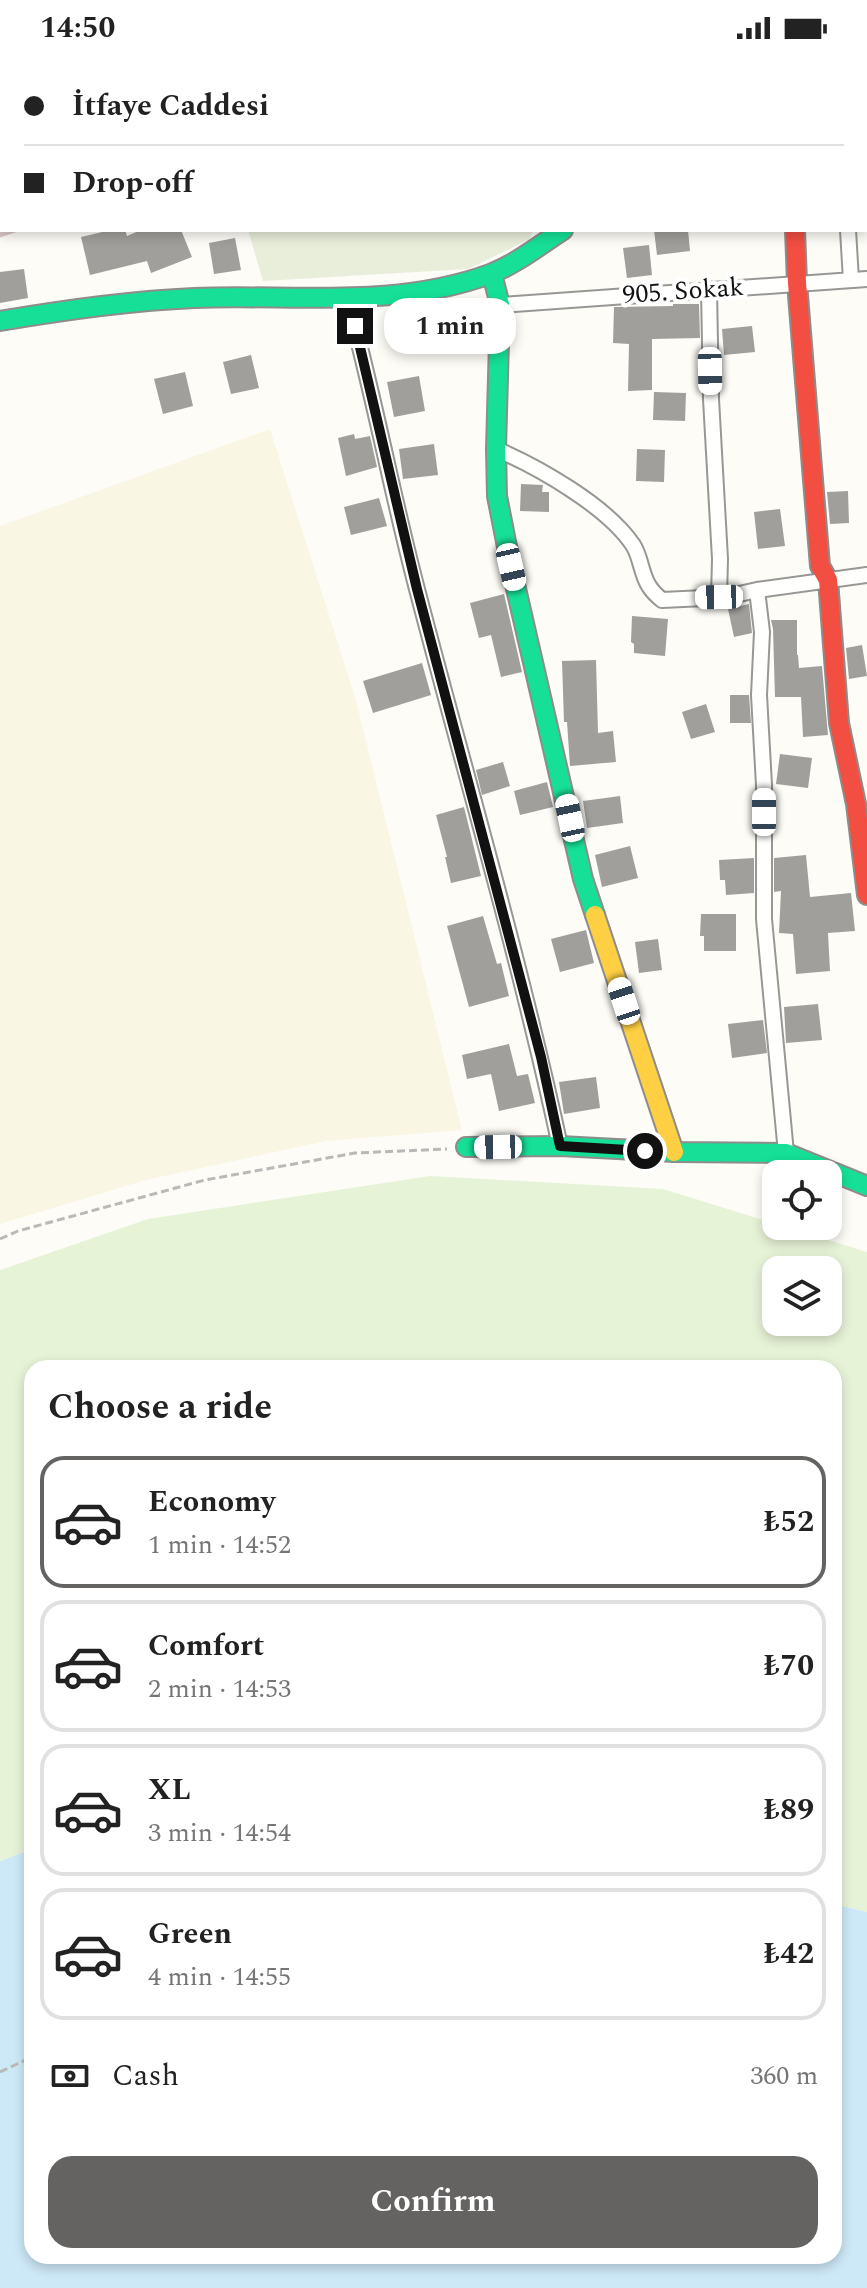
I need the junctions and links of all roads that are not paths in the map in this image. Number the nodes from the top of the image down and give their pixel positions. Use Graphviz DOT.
graph roads {
  1 [pos="560,232"];
  2 [pos="795,232"];
  3 [pos="848,232"];
  4 [pos="492,274"];
  5 [pos="867,279"];
  6 [pos="851,280"];
  7 [pos="797,283"];
  8 [pos="709,289"];
  9 [pos="347,297"];
  10 [pos="500,305"];
  11 [pos="0,321"];
  12 [pos="496,449"];
  13 [pos="867,575"];
  14 [pos="828,580"];
  15 [pos="757,590"];
  16 [pos="719,597"];
  17 [pos="867,895"];
  18 [pos="560,1146"];
  19 [pos="466,1147"];
  20 [pos="674,1152"];
  21 [pos="786,1153"];
  22 [pos="866,1185"];
  1 -- 4 [label="street"];
  2 -- 7 [label="street"];
  3 -- 6 [label="street"];
  4 -- 9 [label="street"];
  4 -- 10 [label="street"];
  5 -- 6 [label="street, 905. Sokak"];
  6 -- 7 [label="street, 905. Sokak"];
  7 -- 8 [label="street, 905. Sokak"];
  7 -- 14 [label="street"];
  8 -- 10 [label="street, 905. Sokak"];
  8 -- 16 [label="street"];
  9 -- 11 [label="street"];
  9 -- 18 [label="street"];
  10 -- 12 [label="street"];
  12 -- 16 [label="street"];
  12 -- 20 [label="street"];
  13 -- 14 [label="street"];
  14 -- 15 [label="street"];
  14 -- 17 [label="street"];
  15 -- 16 [label="street"];
  15 -- 21 [label="street"];
  18 -- 19 [label="street"];
  18 -- 20 [label="street"];
  20 -- 21 [label="street"];
  21 -- 22 [label="street"];
}
